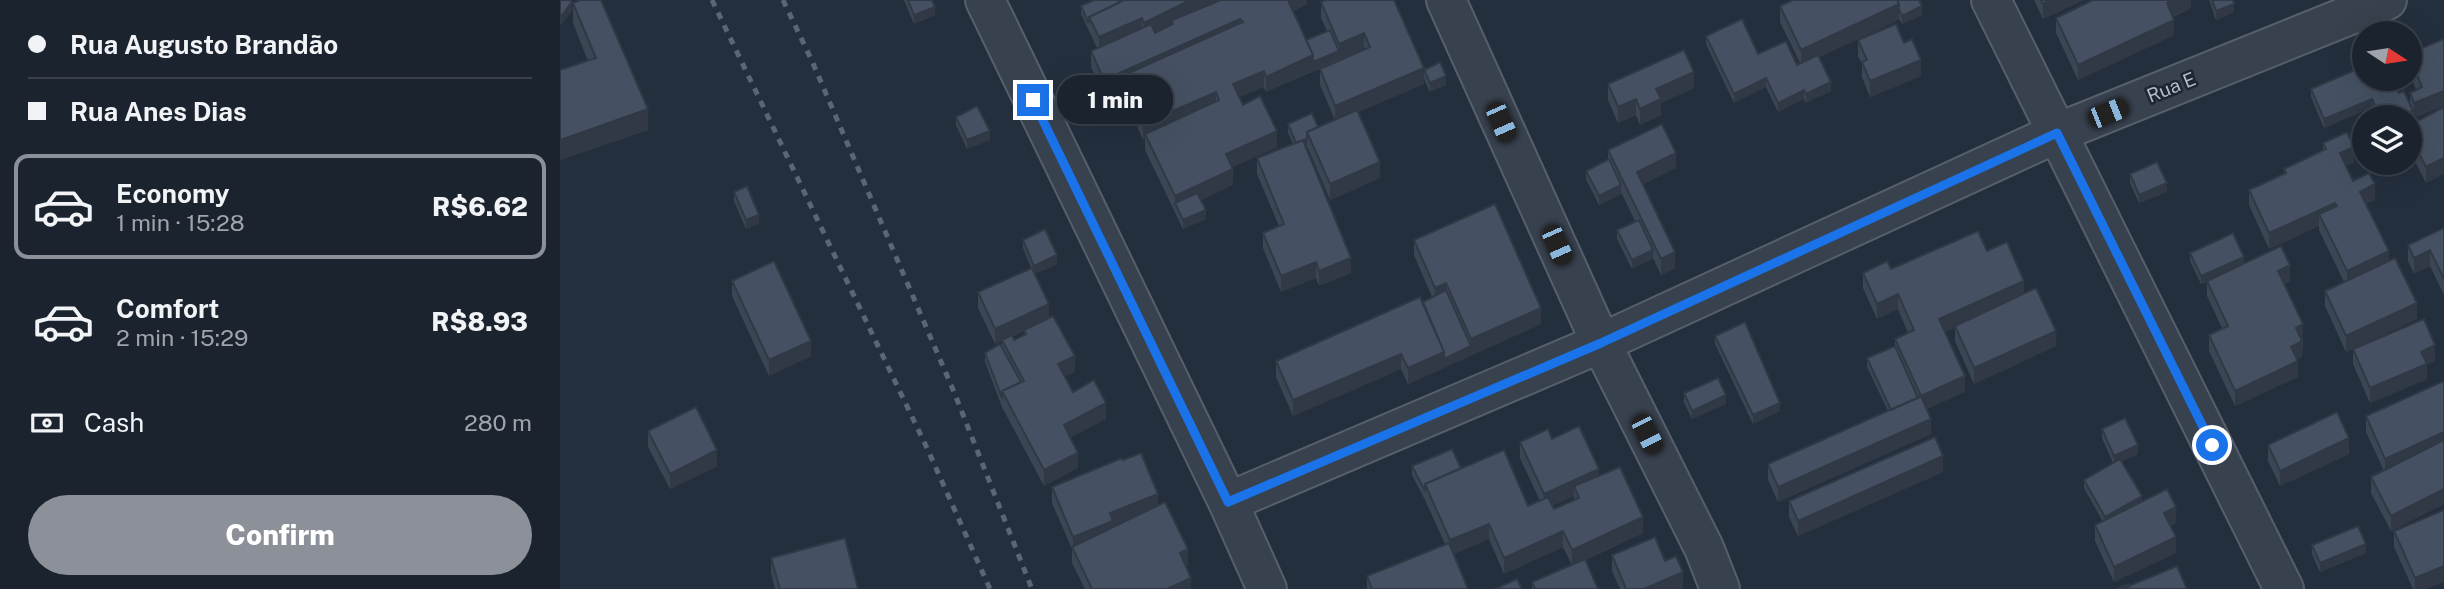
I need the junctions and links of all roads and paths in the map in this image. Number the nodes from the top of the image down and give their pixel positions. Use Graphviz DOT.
graph roads {
  1 [pos="985,0"];
  2 [pos="1446,0"];
  3 [pos="1991,0"];
  4 [pos="2387,0"];
  5 [pos="2057,133"];
  6 [pos="1601,343"];
  7 [pos="1228,502"];
  8 [pos="1267,589"];
  9 [pos="1720,589"];
  10 [pos="2284,589"];
  1 -- 7 [label="street"];
  2 -- 6 [label="street"];
  3 -- 5 [label="street"];
  4 -- 5 [label="street, Rua E"];
  5 -- 6 [label="street, Rua E"];
  5 -- 10 [label="street"];
  6 -- 7 [label="street, Rua E"];
  6 -- 9 [label="street"];
  7 -- 8 [label="street"];
}
